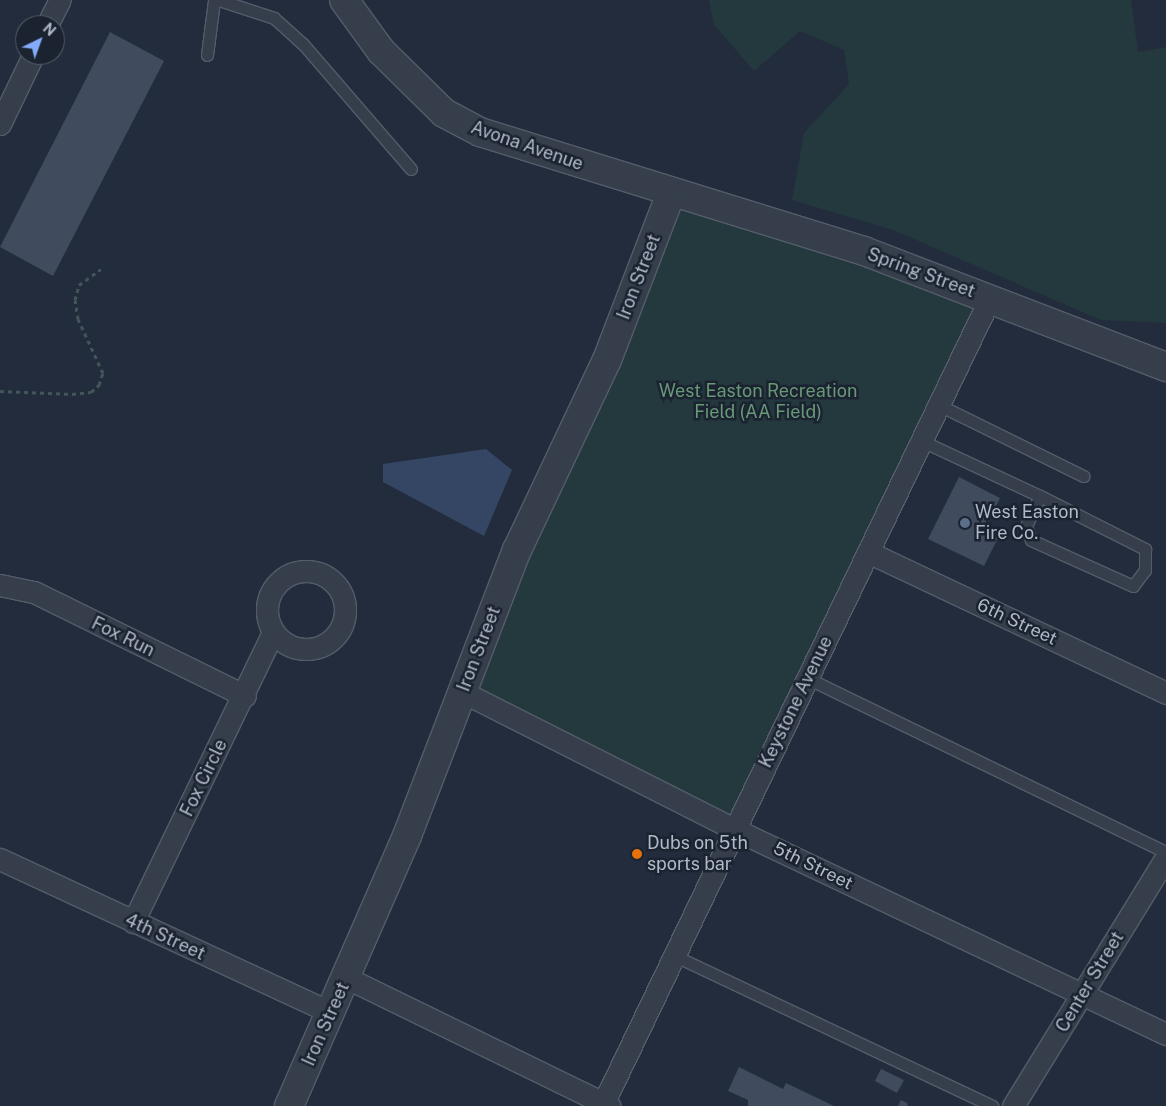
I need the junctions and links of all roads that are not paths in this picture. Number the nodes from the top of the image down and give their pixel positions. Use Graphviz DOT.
graph roads {
  1 [pos="60,0"];
  2 [pos="214,0"];
  3 [pos="219,0"];
  4 [pos="344,0"];
  5 [pos="53,15"];
  6 [pos="207,55"];
  7 [pos="28,65"];
  8 [pos="0,124"];
  9 [pos="411,169"];
  10 [pos="671,193"];
  11 [pos="990,298"];
  12 [pos="1166,368"];
  13 [pos="939,405"];
  14 [pos="922,440"];
  15 [pos="1083,476"];
  16 [pos="1040,496"];
  17 [pos="868,552"];
  18 [pos="0,585"];
  19 [pos="273,632"];
  20 [pos="807,678"];
  21 [pos="463,692"];
  22 [pos="1166,693"];
  23 [pos="245,696"];
  24 [pos="734,829"];
  25 [pos="1166,852"];
  26 [pos="1166,857"];
  27 [pos="0,859"];
  28 [pos="133,922"];
  29 [pos="673,955"];
  30 [pos="346,978"];
  31 [pos="1082,995"];
  32 [pos="332,1013"];
  33 [pos="1166,1034"];
  34 [pos="604,1105"];
  35 [pos="289,1106"];
  36 [pos="992,1106"];
  37 [pos="1013,1106"];
  1 -- 5 [label="street"];
  2 -- 6 [label="lane"];
  3 -- 9 [label="lane"];
  4 -- 10 [label="street, Avona Avenue"];
  7 -- 8 [label="street"];
  10 -- 11 [label="street, Spring Street"];
  10 -- 21 [label="street, Iron Street"];
  11 -- 12 [label="street, Spring Street"];
  11 -- 13 [label="street, Keystone Avenue"];
  13 -- 14 [label="street, Keystone Avenue"];
  13 -- 15 [label="lane"];
  14 -- 16 [label="lane"];
  14 -- 17 [label="street, Keystone Avenue"];
  16 -- 16 [label="lane"];
  17 -- 20 [label="street, Keystone Avenue"];
  17 -- 22 [label="street, 6th Street"];
  18 -- 23 [label="street, Fox Run"];
  19 -- 23 [label="street, Fox Circle"];
  20 -- 24 [label="street, Keystone Avenue"];
  20 -- 25 [label="lane"];
  21 -- 24 [label="street, 5th Street"];
  21 -- 30 [label="street, Iron Street"];
  23 -- 28 [label="street, Fox Circle"];
  24 -- 29 [label="street, Keystone Avenue"];
  24 -- 31 [label="street, 5th Street"];
  26 -- 31 [label="street, Center Street"];
  27 -- 28 [label="street, 4th Street"];
  28 -- 32 [label="street, 4th Street"];
  29 -- 34 [label="street, Keystone Avenue"];
  29 -- 36 [label="lane"];
  30 -- 32 [label="street, Iron Street"];
  30 -- 34 [label="street"];
  31 -- 33 [label="street, 5th Street"];
  31 -- 37 [label="street, Center Street"];
  32 -- 35 [label="street, Iron Street"];
}
